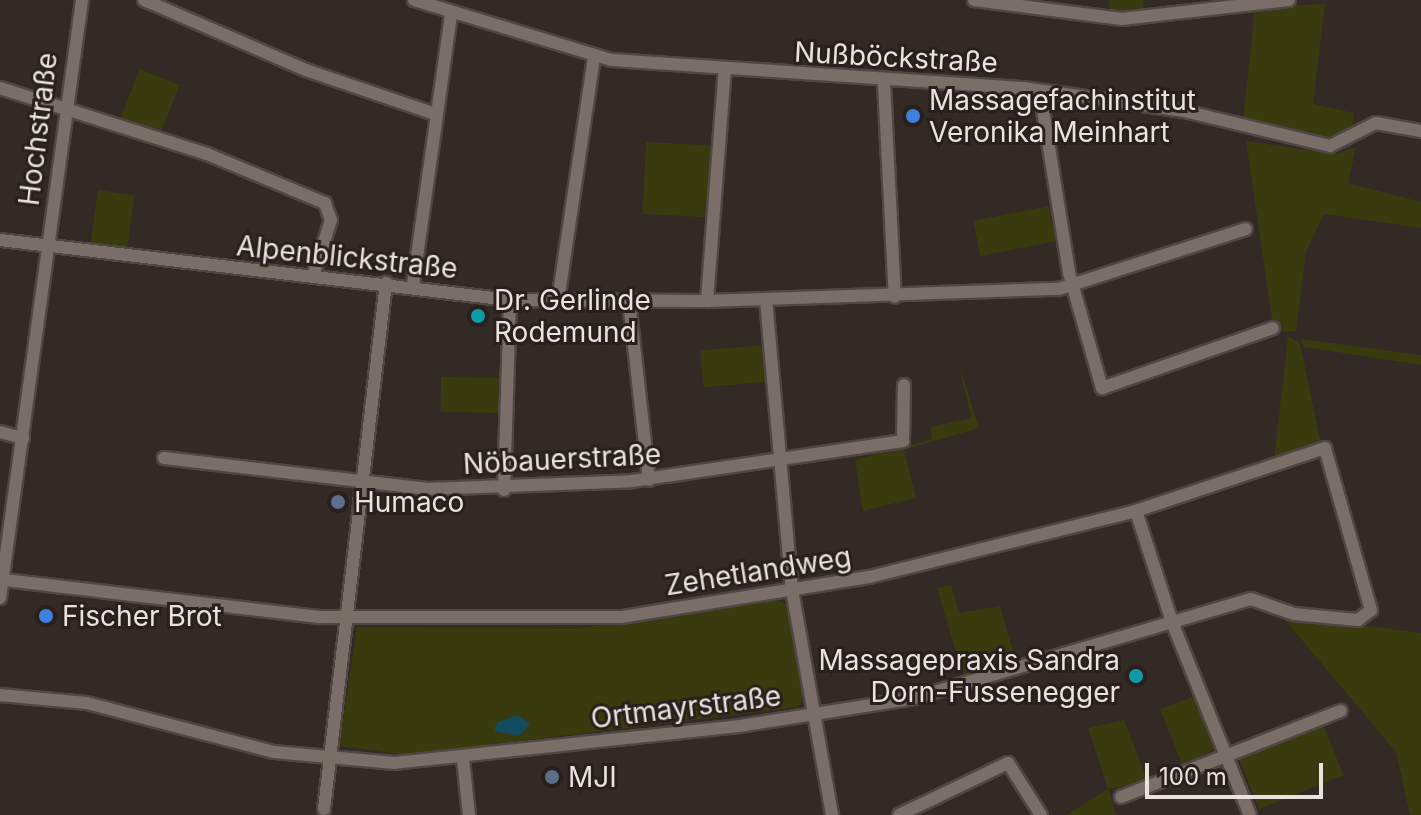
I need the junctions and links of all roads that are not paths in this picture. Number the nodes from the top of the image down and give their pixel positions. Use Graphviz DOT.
graph roads {
  1 [pos="82,0"];
  2 [pos="144,0"];
  3 [pos="414,0"];
  4 [pos="974,0"];
  5 [pos="1289,0"];
  6 [pos="1021,3"];
  7 [pos="444,8"];
  8 [pos="594,57"];
  9 [pos="725,69"];
  10 [pos="884,83"];
  11 [pos="0,88"];
  12 [pos="1040,91"];
  13 [pos="65,113"];
  14 [pos="435,114"];
  15 [pos="1421,131"];
  16 [pos="1246,229"];
  17 [pos="0,240"];
  18 [pos="46,246"];
  19 [pos="313,276"];
  20 [pos="386,283"];
  21 [pos="413,285"];
  22 [pos="1073,286"];
  23 [pos="895,297"];
  24 [pos="510,300"];
  25 [pos="766,300"];
  26 [pos="558,301"];
  27 [pos="629,301"];
  28 [pos="707,301"];
  29 [pos="1273,328"];
  30 [pos="904,385"];
  31 [pos="0,432"];
  32 [pos="23,438"];
  33 [pos="164,458"];
  34 [pos="778,462"];
  35 [pos="363,479"];
  36 [pos="649,480"];
  37 [pos="504,490"];
  38 [pos="1136,511"];
  39 [pos="4,580"];
  40 [pos="792,590"];
  41 [pos="0,595"];
  42 [pos="347,619"];
  43 [pos="1367,619"];
  44 [pos="1172,622"];
  45 [pos="0,695"];
  46 [pos="1341,711"];
  47 [pos="812,715"];
  48 [pos="1225,756"];
  49 [pos="330,759"];
  50 [pos="463,759"];
  51 [pos="1121,797"];
  52 [pos="324,809"];
  53 [pos="469,815"];
  54 [pos="832,815"];
  55 [pos="899,815"];
  56 [pos="1041,815"];
  57 [pos="1250,815"];
  1 -- 13 [label="street, Hochstraße"];
  2 -- 14 [label="street"];
  3 -- 7 [label="street, Nußböckstraße"];
  4 -- 6 [label="street"];
  5 -- 6 [label="street"];
  7 -- 8 [label="street, Nußböckstraße"];
  7 -- 14 [label="street"];
  8 -- 9 [label="street, Nußböckstraße"];
  8 -- 26 [label="street"];
  9 -- 10 [label="street, Nußböckstraße"];
  9 -- 28 [label="street"];
  10 -- 12 [label="street, Nußböckstraße"];
  10 -- 23 [label="street"];
  11 -- 13 [label="street"];
  12 -- 15 [label="street, Nußböckstraße"];
  12 -- 22 [label="street"];
  13 -- 18 [label="street, Hochstraße"];
  13 -- 19 [label="street"];
  14 -- 21 [label="street"];
  16 -- 22 [label="street, Alpenblickstraße"];
  17 -- 18 [label="street, Alpenblickstraße"];
  18 -- 19 [label="street, Alpenblickstraße"];
  18 -- 32 [label="street, Hochstraße"];
  19 -- 20 [label="street, Alpenblickstraße"];
  20 -- 21 [label="street, Alpenblickstraße"];
  20 -- 35 [label="street"];
  21 -- 24 [label="street, Alpenblickstraße"];
  22 -- 23 [label="street, Alpenblickstraße"];
  22 -- 29 [label="street"];
  23 -- 25 [label="street, Alpenblickstraße"];
  24 -- 26 [label="street, Alpenblickstraße"];
  24 -- 37 [label="street"];
  25 -- 28 [label="street, Alpenblickstraße"];
  25 -- 34 [label="street"];
  26 -- 27 [label="street, Alpenblickstraße"];
  27 -- 28 [label="street, Alpenblickstraße"];
  27 -- 36 [label="street"];
  30 -- 34 [label="street, Nöbauerstraße"];
  31 -- 32 [label="street"];
  32 -- 39 [label="street, Hochstraße"];
  33 -- 35 [label="street, Nöbauerstraße"];
  34 -- 36 [label="street, Nöbauerstraße"];
  34 -- 40 [label="street"];
  35 -- 37 [label="street, Nöbauerstraße"];
  35 -- 42 [label="street"];
  36 -- 37 [label="street, Nöbauerstraße"];
  38 -- 40 [label="street, Zehetlandweg"];
  38 -- 43 [label="street, Zehetlandweg"];
  38 -- 44 [label="street"];
  39 -- 41 [label="street, Hochstraße"];
  39 -- 42 [label="street, Zehetlandweg"];
  40 -- 42 [label="street, Zehetlandweg"];
  40 -- 47 [label="street"];
  42 -- 49 [label="street"];
  43 -- 44 [label="street, Ortmayrstraße"];
  44 -- 47 [label="street, Ortmayrstraße"];
  44 -- 48 [label="street"];
  45 -- 49 [label="street, Ortmayrstraße"];
  46 -- 48 [label="street"];
  47 -- 50 [label="street, Ortmayrstraße"];
  47 -- 54 [label="street"];
  48 -- 51 [label="street"];
  48 -- 57 [label="street"];
  49 -- 50 [label="street, Ortmayrstraße"];
  49 -- 52 [label="street"];
  50 -- 53 [label="street"];
  55 -- 56 [label="street"];
}
